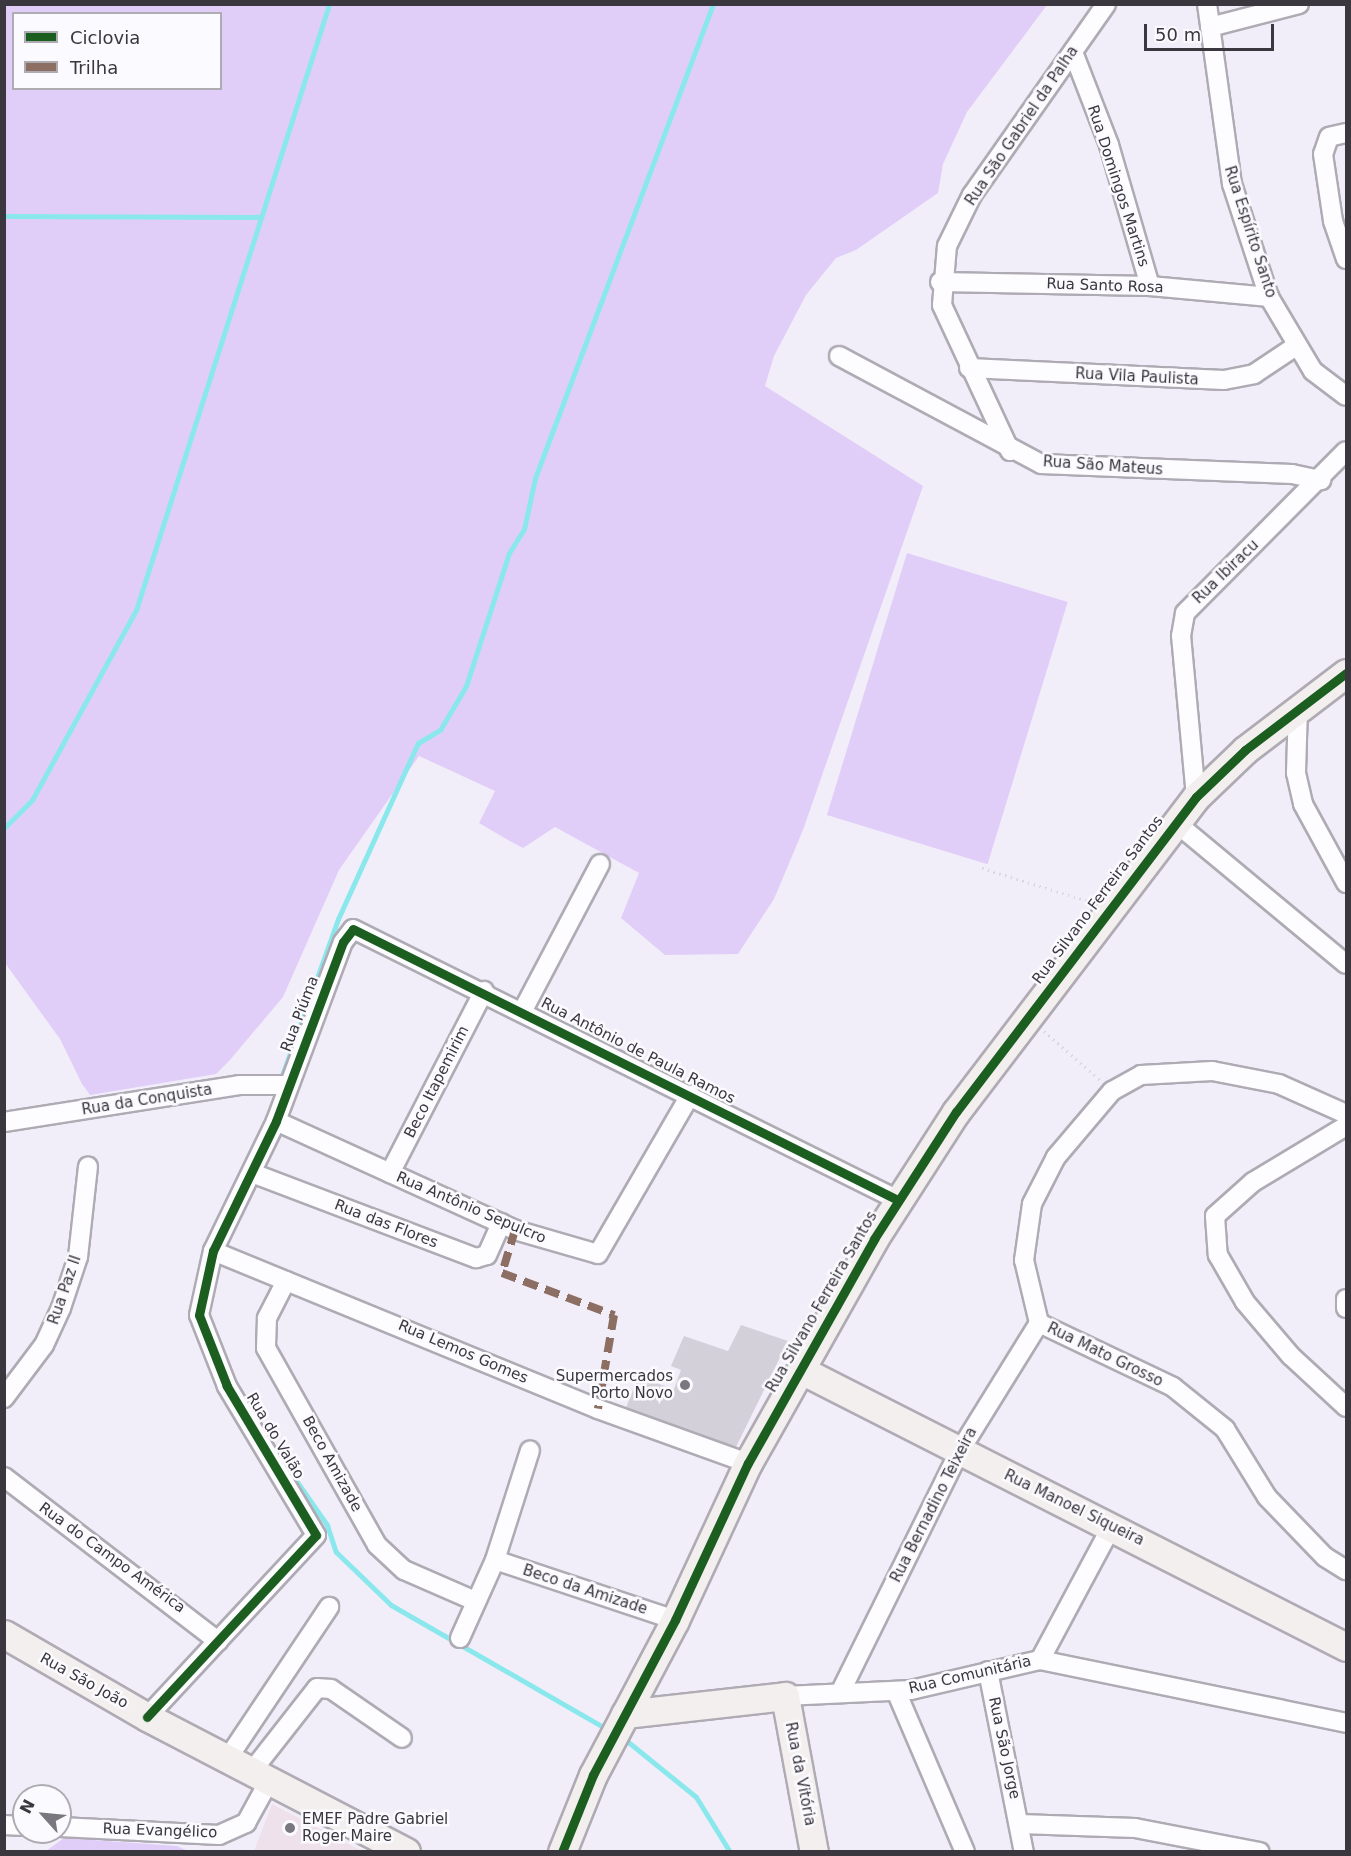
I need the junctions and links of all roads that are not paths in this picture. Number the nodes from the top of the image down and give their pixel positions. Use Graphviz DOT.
graph roads {
  1 [pos="1106,4"];
  2 [pos="1208,4"];
  3 [pos="1299,4"];
  4 [pos="1210,27"];
  5 [pos="1073,52"];
  6 [pos="1347,133"];
  7 [pos="1347,259"];
  8 [pos="940,282"];
  9 [pos="1150,286"];
  10 [pos="1269,297"];
  11 [pos="1296,346"];
  12 [pos="840,356"];
  13 [pos="969,368"];
  14 [pos="1347,396"];
  15 [pos="1010,451"];
  16 [pos="1347,451"];
  17 [pos="1321,480"];
  18 [pos="1347,673"];
  19 [pos="1298,708"];
  20 [pos="1196,797"];
  21 [pos="1175,822"];
  22 [pos="600,864"];
  23 [pos="1347,883"];
  24 [pos="363,930"];
  25 [pos="1347,964"];
  26 [pos="484,991"];
  27 [pos="522,1010"];
  28 [pos="289,1085"];
  29 [pos="690,1095"];
  30 [pos="1347,1114"];
  31 [pos="276,1121"];
  32 [pos="4,1122"];
  33 [pos="1347,1126"];
  34 [pos="88,1167"];
  35 [pos="252,1173"];
  36 [pos="390,1173"];
  37 [pos="898,1200"];
  38 [pos="501,1223"];
  39 [pos="213,1251"];
  40 [pos="286,1281"];
  41 [pos="1347,1299"];
  42 [pos="1347,1308"];
  43 [pos="1039,1323"];
  44 [pos="801,1370"];
  45 [pos="4,1398"];
  46 [pos="1347,1407"];
  47 [pos="530,1450"];
  48 [pos="958,1452"];
  49 [pos="748,1463"];
  50 [pos="4,1477"];
  51 [pos="1112,1526"];
  52 [pos="495,1560"];
  53 [pos="1347,1570"];
  54 [pos="475,1601"];
  55 [pos="329,1607"];
  56 [pos="675,1620"];
  57 [pos="4,1634"];
  58 [pos="460,1638"];
  59 [pos="218,1641"];
  60 [pos="1347,1647"];
  61 [pos="1040,1660"];
  62 [pos="988,1671"];
  63 [pos="896,1690"];
  64 [pos="840,1693"];
  65 [pos="784,1696"];
  66 [pos="625,1714"];
  67 [pos="147,1717"];
  68 [pos="1347,1723"];
  69 [pos="402,1738"];
  70 [pos="228,1758"];
  71 [pos="260,1776"];
  72 [pos="1020,1824"];
  73 [pos="72,1828"];
  74 [pos="406,1851"];
  75 [pos="562,1851"];
  76 [pos="814,1851"];
  77 [pos="965,1851"];
  78 [pos="1024,1851"];
  79 [pos="1260,1851"];
  1 -- 5 [label="street, Rua São Gabriel da Palha"];
  2 -- 4 [label="street, Rua Espírito Santo"];
  3 -- 4 [label="street"];
  4 -- 10 [label="street, Rua Espírito Santo"];
  5 -- 8 [label="street, Rua São Gabriel da Palha"];
  5 -- 9 [label="street, Rua Domingos Martins"];
  6 -- 7 [label="street"];
  8 -- 9 [label="street, Rua Santo Rosa"];
  8 -- 13 [label="street, Rua São Gabriel da Palha"];
  9 -- 10 [label="street, Rua Santo Rosa"];
  10 -- 11 [label="street, Rua Espírito Santo"];
  11 -- 13 [label="street, Rua Vila Paulista"];
  11 -- 14 [label="street, Rua Espírito Santo"];
  12 -- 15 [label="street, Rua São Mateus"];
  13 -- 15 [label="street, Rua São Gabriel da Palha"];
  15 -- 17 [label="street, Rua São Mateus"];
  16 -- 17 [label="street, Rua Ibiracu"];
  17 -- 20 [label="street, Rua Ibiracu"];
  18 -- 19 [label="street, Rua Silvano Ferreira Santos"];
  19 -- 20 [label="street, Rua Silvano Ferreira Santos"];
  19 -- 23 [label="street"];
  20 -- 21 [label="street, Rua Silvano Ferreira Santos"];
  21 -- 25 [label="street"];
  21 -- 37 [label="street, Rua Silvano Ferreira Santos"];
  22 -- 27 [label="street"];
  24 -- 26 [label="street, Rua Antônio de Paula Ramos"];
  24 -- 28 [label="street, Rua Piúma"];
  26 -- 27 [label="street, Rua Antônio de Paula Ramos"];
  26 -- 36 [label="street, Beco Itapemirim"];
  27 -- 29 [label="street, Rua Antônio de Paula Ramos"];
  28 -- 31 [label="street, Rua Piúma"];
  28 -- 32 [label="street, Rua da Conquista"];
  29 -- 37 [label="street, Rua Antônio de Paula Ramos"];
  29 -- 38 [label="street, Rua Antônio Sepulcro"];
  30 -- 43 [label="street, Rua Mato Grosso"];
  31 -- 35 [label="street, Rua do Valão"];
  31 -- 36 [label="street, Rua Antônio Sepulcro"];
  33 -- 46 [label="street"];
  34 -- 45 [label="street, Rua Paz II"];
  35 -- 38 [label="street, Rua das Flores"];
  35 -- 39 [label="street, Rua do Valão"];
  36 -- 38 [label="street, Rua Antônio Sepulcro"];
  37 -- 44 [label="street, Rua Silvano Ferreira Santos"];
  39 -- 40 [label="street, Rua Lemos Gomes"];
  39 -- 59 [label="street, Rua do Valão"];
  40 -- 49 [label="street, Rua Lemos Gomes"];
  40 -- 54 [label="street, Beco Amizade"];
  41 -- 42 [label="street"];
  43 -- 48 [label="street, Rua Bernadino Teixeira"];
  43 -- 53 [label="street, Rua Mato Grosso"];
  44 -- 48 [label="street, Rua Manoel Siqueira"];
  44 -- 49 [label="street, Rua Silvano Ferreira Santos"];
  47 -- 52 [label="street"];
  48 -- 51 [label="street, Rua Manoel Siqueira"];
  48 -- 64 [label="street, Rua Bernadino Teixeira"];
  49 -- 56 [label="street, Rua Silvano Ferreira Santos"];
  50 -- 59 [label="street, Rua do Campo América"];
  51 -- 60 [label="street, Rua Manoel Siqueira"];
  51 -- 61 [label="street"];
  52 -- 54 [label="street"];
  52 -- 56 [label="street, Beco da Amizade"];
  54 -- 58 [label="street"];
  55 -- 70 [label="street"];
  56 -- 66 [label="street, Rua Silvano Ferreira Santos"];
  57 -- 67 [label="street, Rua São João"];
  59 -- 67 [label="street, Rua do Valão"];
  61 -- 62 [label="street, Rua Comunitária"];
  61 -- 68 [label="street, Rua Comunitária"];
  62 -- 63 [label="street, Rua Comunitária"];
  62 -- 72 [label="street, Rua São Jorge"];
  63 -- 64 [label="street, Rua Comunitária"];
  63 -- 77 [label="street"];
  64 -- 65 [label="street, Rua Comunitária"];
  65 -- 66 [label="street, Rua Comunitária"];
  65 -- 76 [label="street, Rua da Vitória"];
  66 -- 75 [label="street, Rua Silvano Ferreira Santos"];
  67 -- 70 [label="street, Rua São João"];
  69 -- 71 [label="street, Rua Evangélico"];
  70 -- 71 [label="street, Rua São João"];
  71 -- 73 [label="street, Rua Evangélico"];
  71 -- 74 [label="street, Rua São João"];
  72 -- 78 [label="street, Rua São Jorge"];
  72 -- 79 [label="street"];
}
